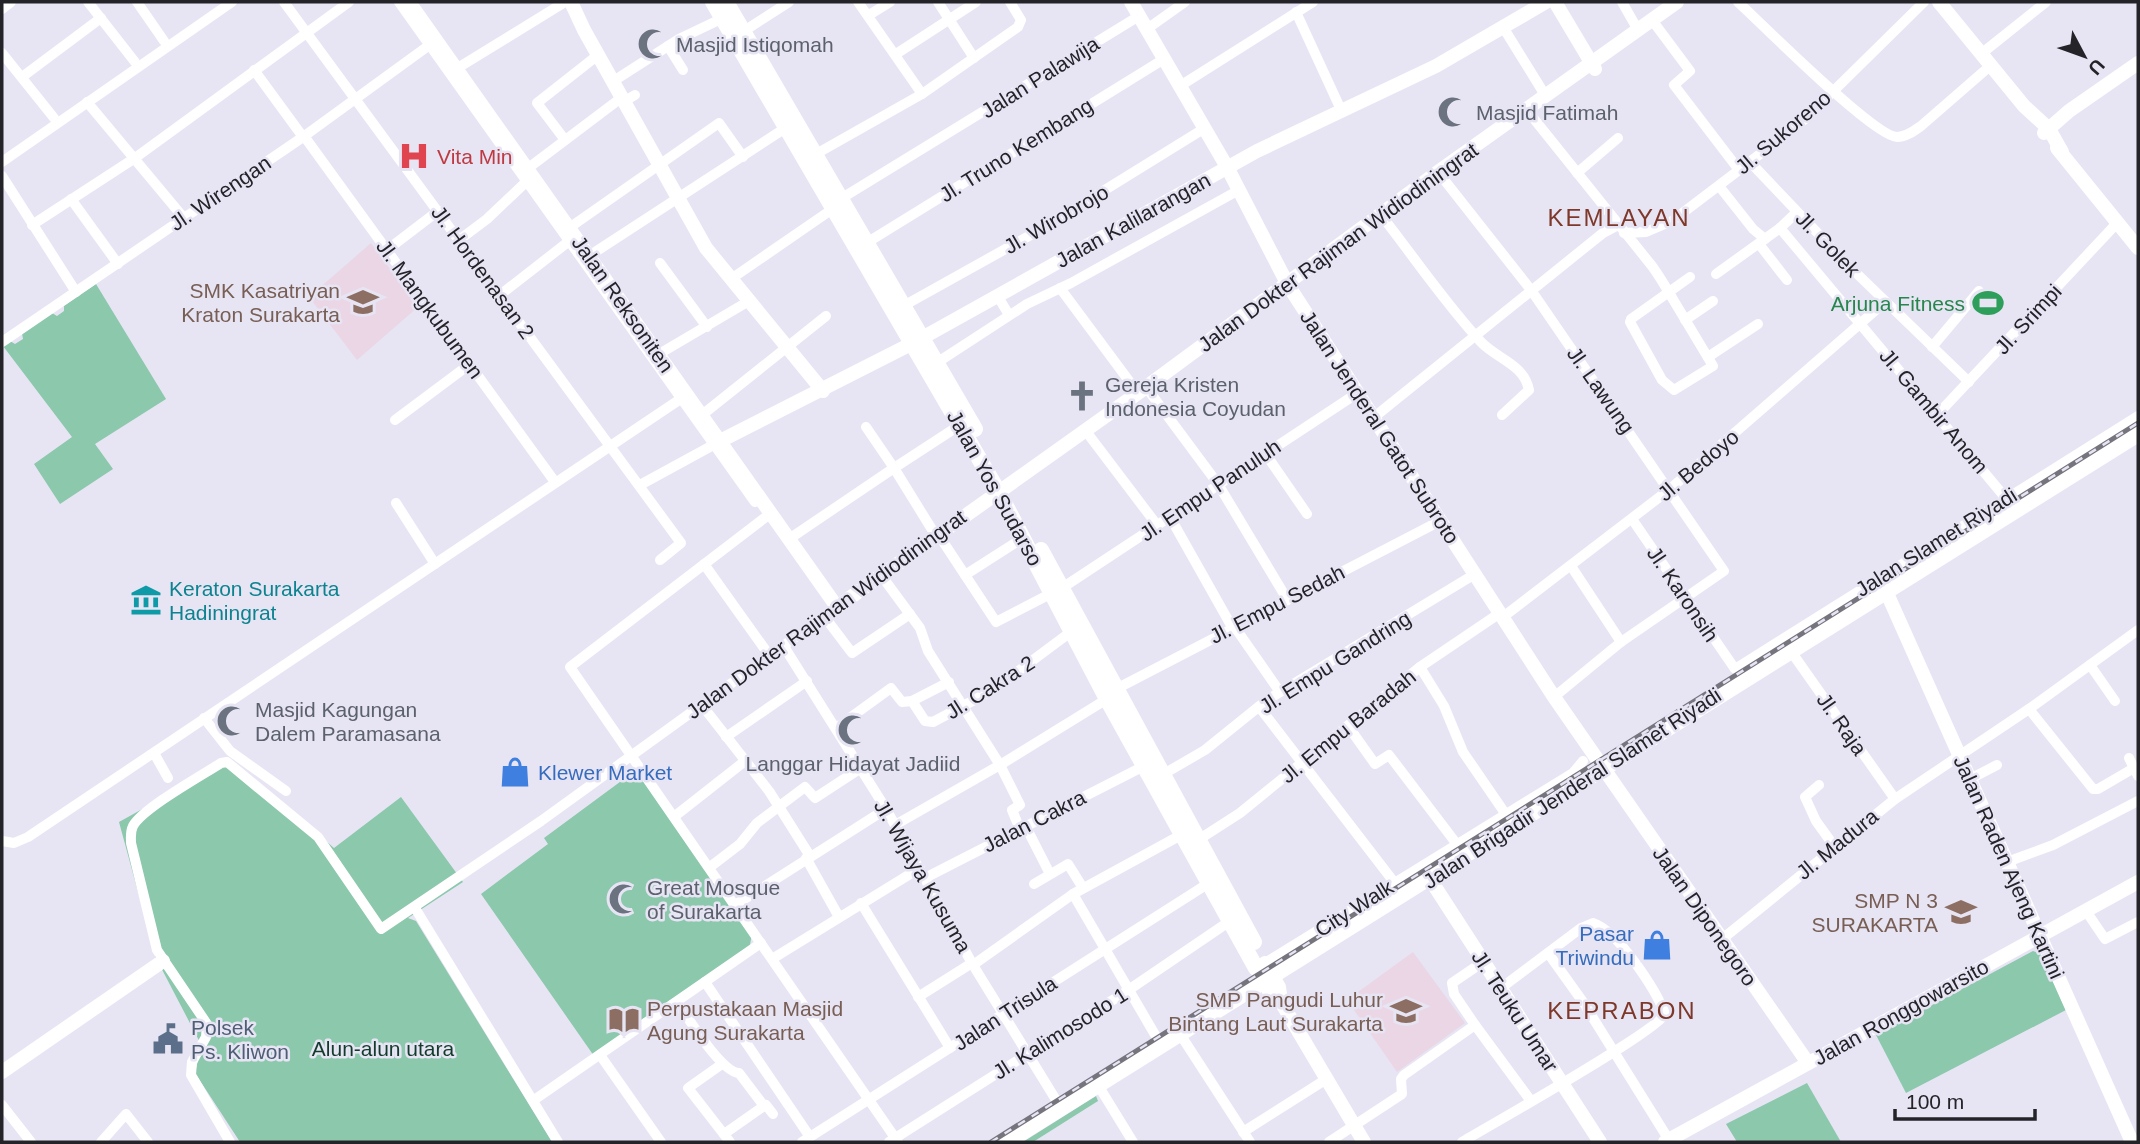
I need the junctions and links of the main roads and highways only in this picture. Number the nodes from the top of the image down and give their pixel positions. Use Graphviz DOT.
graph roads {
  1 [pos="409,2"];
  2 [pos="571,2"];
  3 [pos="713,2"];
  4 [pos="1131,2"];
  5 [pos="1546,2"];
  6 [pos="1555,2"];
  7 [pos="1677,2"];
  8 [pos="1939,2"];
  9 [pos="724,10"];
  10 [pos="2138,63"];
  11 [pos="1593,67"];
  12 [pos="2044,129"];
  13 [pos="1227,167"];
  14 [pos="838,203"];
  15 [pos="2138,248"];
  16 [pos="1288,285"];
  17 [pos="918,340"];
  18 [pos="822,391"];
  19 [pos="2138,434"];
  20 [pos="717,443"];
  21 [pos="1002,488"];
  22 [pos="1057,591"];
  23 [pos="1886,591"];
  24 [pos="837,607"];
  25 [pos="1114,693"];
  26 [pos="1603,769"];
  27 [pos="1430,879"];
  28 [pos="2137,886"];
  29 [pos="2042,936"];
  30 [pos="163,961"];
  31 [pos="1265,973"];
  32 [pos="1808,1063"];
  33 [pos="2,1072"];
  34 [pos="2133,1137"];
  35 [pos="1667,1141"];
  36 [pos="1007,1142"];
  37 [pos="1364,1142"];
  38 [pos="1600,1142"];
  1 -- 20 [label="main road, Jalan Reksoniten"];
  2 -- 18 [label="main road"];
  3 -- 9 [label="main road, Jalan Yos Sudarso"];
  4 -- 13 [label="main road, Jalan Jenderal Gatot Subroto"];
  5 -- 13 [label="main road, Jalan Kalilarangan"];
  6 -- 11 [label="main road"];
  7 -- 11 [label="main road, Jalan Dokter Rajiman Widiodiningrat"];
  8 -- 12 [label="main road"];
  9 -- 14 [label="main road, Jalan Yos Sudarso"];
  9 -- 14 [label="main road, Jalan Yos Sudarso"];
  10 -- 12 [label="main road"];
  11 -- 16 [label="main road, Jalan Dokter Rajiman Widiodiningrat"];
  12 -- 15 [label="main road"];
  13 -- 16 [label="main road, Jalan Jenderal Gatot Subroto"];
  13 -- 17 [label="main road, Jalan Kalilarangan"];
  14 -- 17 [label="main road, Jalan Yos Sudarso"];
  14 -- 17 [label="main road, Jalan Yos Sudarso"];
  16 -- 21 [label="main road, Jalan Dokter Rajiman Widiodiningrat"];
  16 -- 26 [label="main road, Jalan Jenderal Gatot Subroto"];
  17 -- 18 [label="main road, Jalan Kalilarangan"];
  17 -- 21 [label="main road, Jalan Yos Sudarso"];
  17 -- 21 [label="main road, Jalan Yos Sudarso"];
  18 -- 20 [label="main road, Jalan Kalilarangan"];
  19 -- 23 [label="main road, Jalan Brigadir Jenderal Slamet Riyadi"];
  20 -- 24 [label="main road, Jalan Reksoniten"];
  21 -- 22 [label="main road, Jalan Yos Sudarso"];
  21 -- 22 [label="main road, Jalan Yos Sudarso"];
  21 -- 24 [label="main road, Jalan Dokter Rajiman Widiodiningrat"];
  22 -- 25 [label="main road, Jalan Yos Sudarso"];
  22 -- 25 [label="main road, Jalan Yos Sudarso"];
  23 -- 26 [label="main road, Jalan Brigadir Jenderal Slamet Riyadi"];
  23 -- 29 [label="main road, Jalan Raden Ajeng Kartini"];
  25 -- 31 [label="main road, Jalan Yos Sudarso"];
  25 -- 31 [label="main road, Jalan Yos Sudarso"];
  26 -- 27 [label="main road, Jalan Brigadir Jenderal Slamet Riyadi"];
  26 -- 32 [label="main road, Jalan Diponegoro"];
  27 -- 31 [label="main road, Jalan Brigadir Jenderal Slamet Riyadi"];
  27 -- 38 [label="main road, Jl. Teuku Umar"];
  28 -- 29 [label="main road, Jalan Ronggowarsito"];
  29 -- 32 [label="main road, Jalan Ronggowarsito"];
  29 -- 34 [label="main road, Jalan Raden Ajeng Kartini"];
  30 -- 33 [label="main road"];
  31 -- 36 [label="main road, Jalan Brigadir Jenderal Slamet Riyadi"];
  31 -- 37 [label="main road"];
  32 -- 35 [label="main road, Jalan Ronggowarsito"];
}
